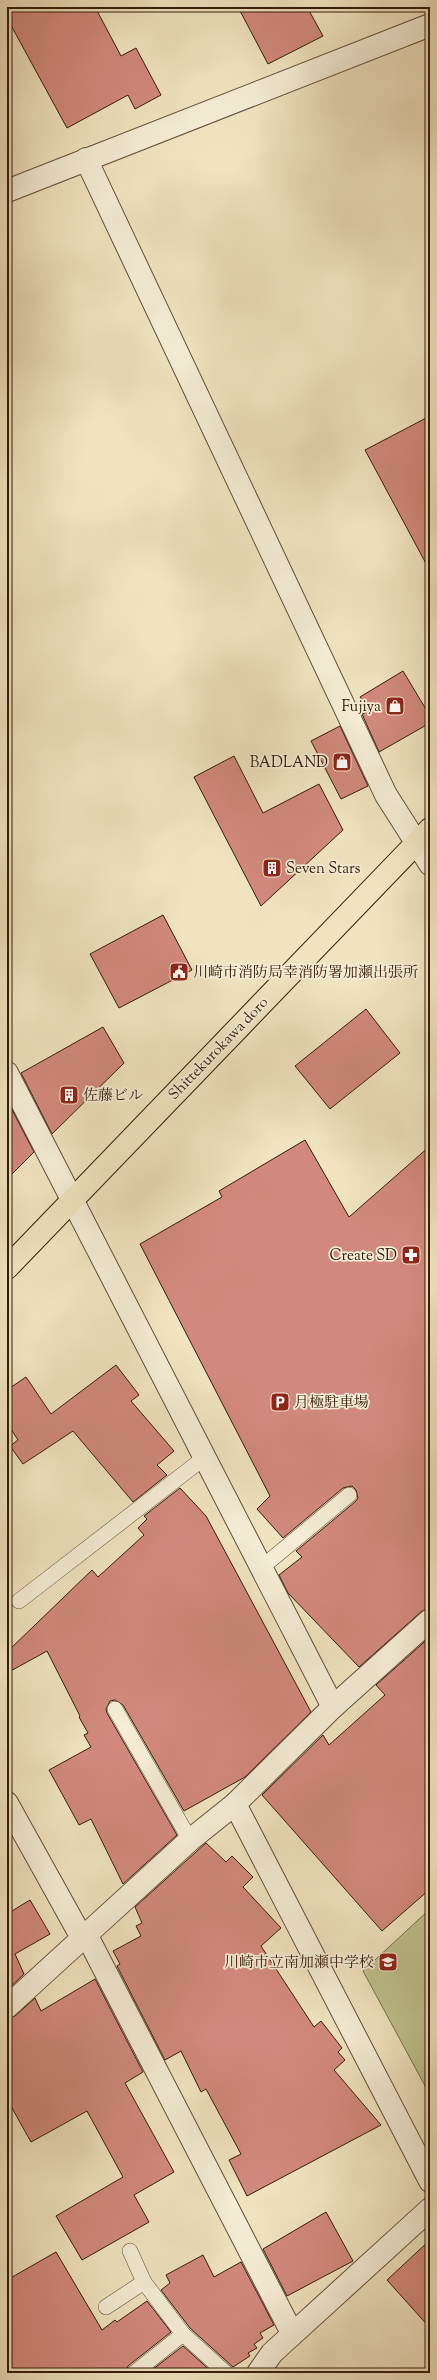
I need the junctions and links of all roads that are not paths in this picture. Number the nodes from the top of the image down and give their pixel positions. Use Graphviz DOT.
graph roads {
  1 [pos="430,25"];
  2 [pos="86,159"];
  3 [pos="7,191"];
  4 [pos="424,835"];
  5 [pos="430,864"];
  6 [pos="7,1073"];
  7 [pos="71,1201"];
  8 [pos="7,1268"];
  9 [pos="204,1458"];
  10 [pos="349,1495"];
  11 [pos="261,1568"];
  12 [pos="19,1601"];
  13 [pos="430,1620"];
  14 [pos="333,1707"];
  15 [pos="115,1709"];
  16 [pos="7,1804"];
  17 [pos="235,1804"];
  18 [pos="190,1840"];
  19 [pos="84,1936"];
  20 [pos="7,2007"];
  21 [pos="430,2181"];
  22 [pos="430,2209"];
  23 [pos="130,2251"];
  24 [pos="144,2282"];
  25 [pos="106,2307"];
  26 [pos="292,2333"];
  27 [pos="183,2334"];
  28 [pos="134,2373"];
  29 [pos="226,2373"];
  30 [pos="258,2373"];
  1 -- 2 [label="street"];
  2 -- 3 [label="street"];
  2 -- 4 [label="street"];
  4 -- 5 [label="street"];
  4 -- 7 [label="main road, Shittekurokawa doro"];
  6 -- 7 [label="street"];
  7 -- 8 [label="main road, Shittekurokawa doro"];
  7 -- 9 [label="street"];
  9 -- 11 [label="street"];
  9 -- 12 [label="lane"];
  10 -- 11 [label="lane"];
  11 -- 14 [label="street"];
  13 -- 14 [label="street"];
  14 -- 17 [label="street"];
  15 -- 18 [label="lane"];
  16 -- 19 [label="street"];
  17 -- 18 [label="street"];
  17 -- 21 [label="street"];
  18 -- 19 [label="street"];
  19 -- 20 [label="street"];
  19 -- 26 [label="street"];
  22 -- 26 [label="street"];
  23 -- 24 [label="lane"];
  24 -- 25 [label="lane"];
  24 -- 27 [label="lane"];
  26 -- 30 [label="street"];
  27 -- 28 [label="lane"];
  27 -- 29 [label="lane"];
}
